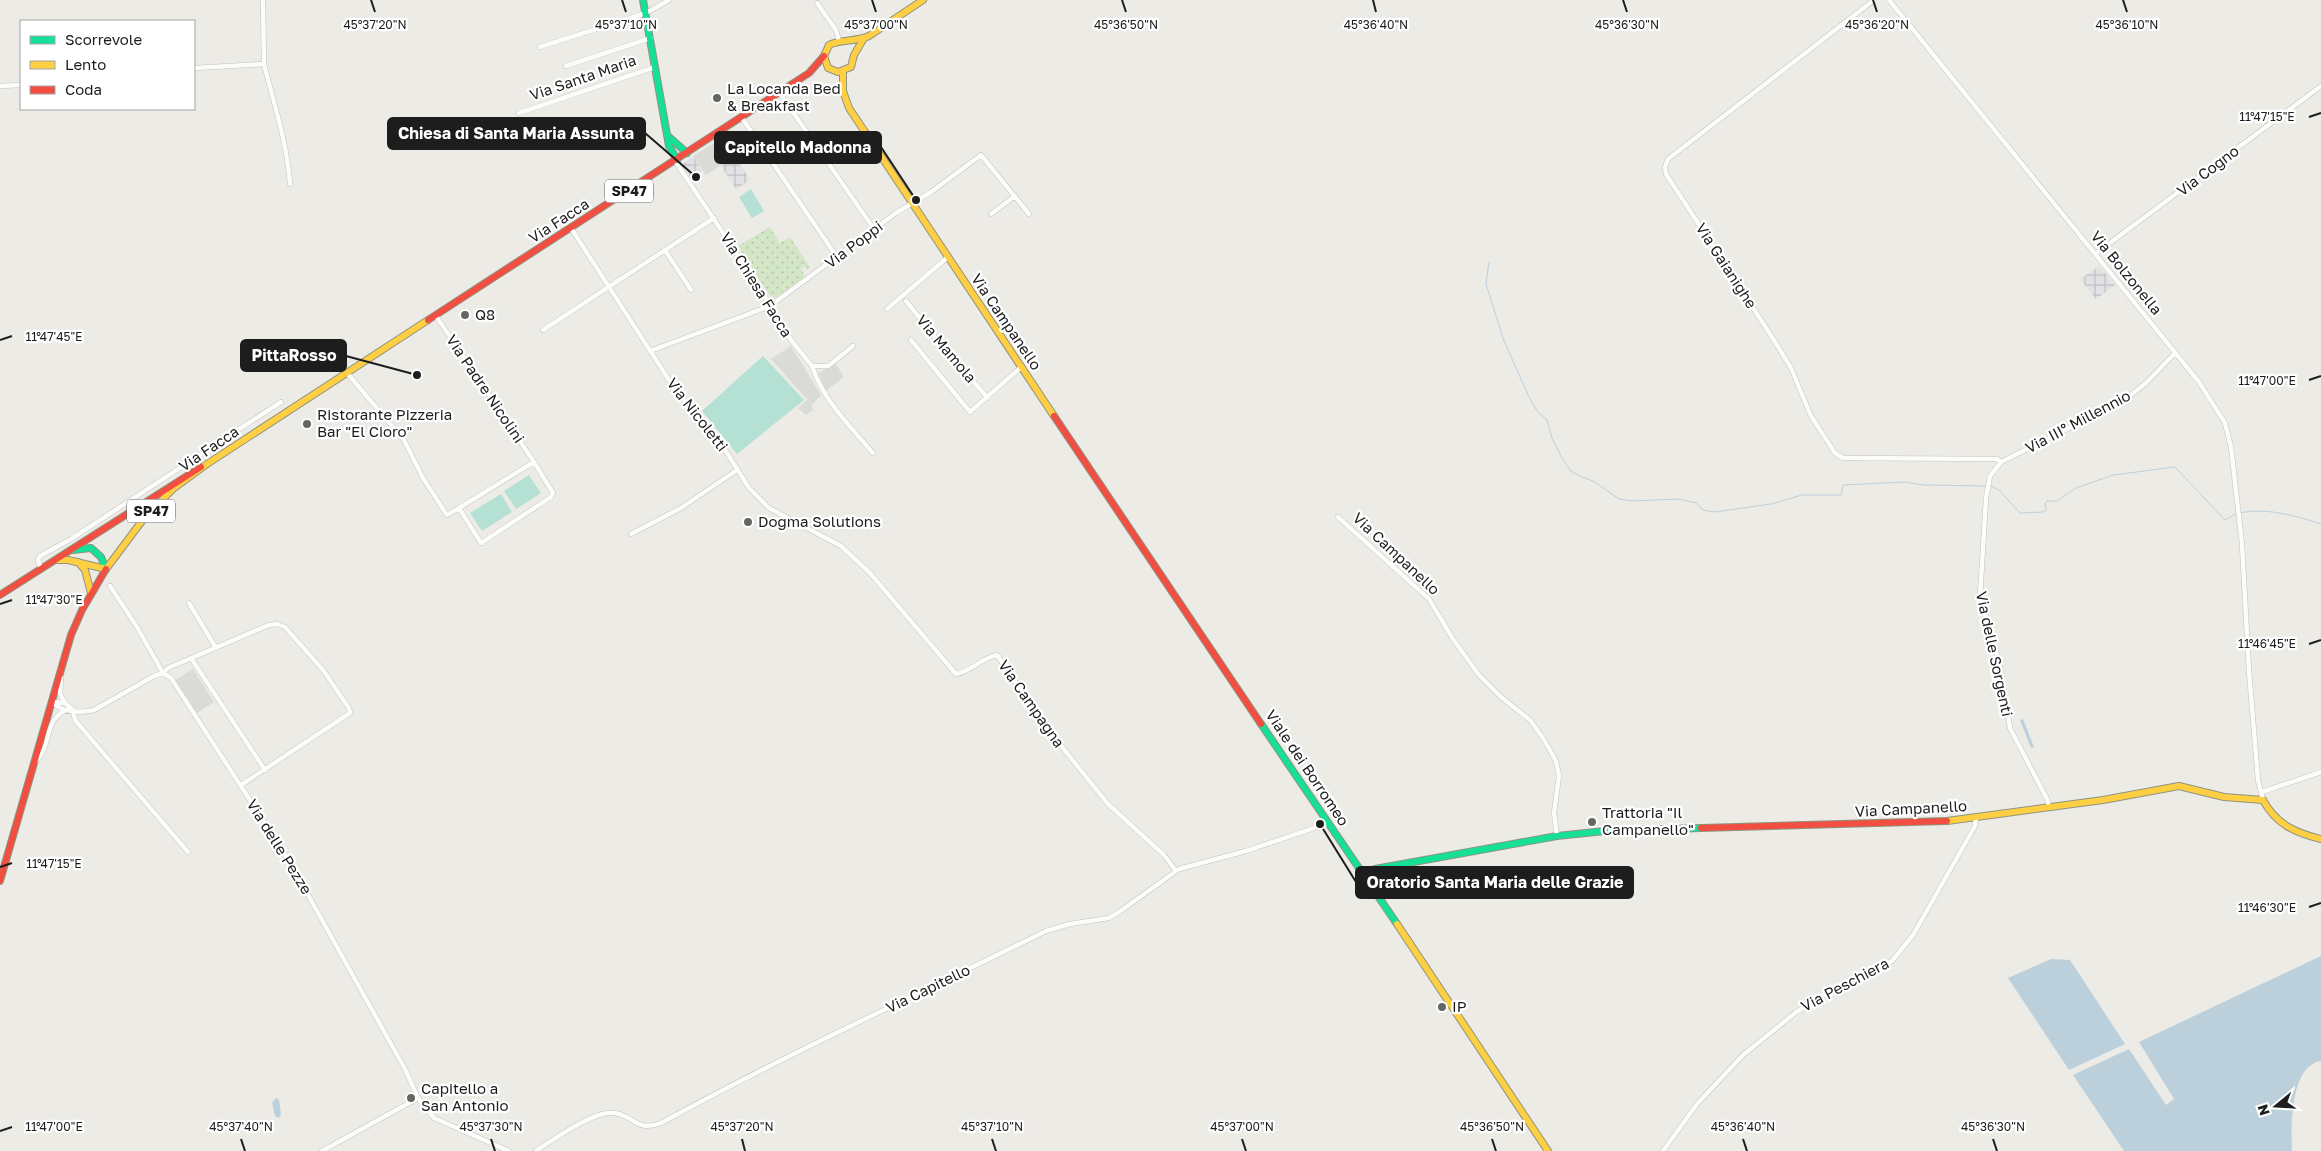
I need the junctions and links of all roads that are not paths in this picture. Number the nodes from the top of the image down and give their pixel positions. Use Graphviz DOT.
graph roads {
  1 [pos="263,0"];
  2 [pos="643,0"];
  3 [pos="669,0"];
  4 [pos="923,0"];
  5 [pos="1874,0"];
  6 [pos="1889,0"];
  7 [pos="817,2"];
  8 [pos="646,13"];
  9 [pos="651,38"];
  10 [pos="864,38"];
  11 [pos="839,41"];
  12 [pos="846,43"];
  13 [pos="540,47"];
  14 [pos="854,55"];
  15 [pos="824,56"];
  16 [pos="264,64"];
  17 [pos="566,66"];
  18 [pos="655,67"];
  19 [pos="195,68"];
  20 [pos="830,70"];
  21 [pos="843,72"];
  22 [pos="809,73"];
  23 [pos="20,84"];
  24 [pos="0,86"];
  25 [pos="2321,86"];
  26 [pos="779,92"];
  27 [pos="519,113"];
  28 [pos="742,118"];
  29 [pos="669,137"];
  30 [pos="687,153"];
  31 [pos="676,161"];
  32 [pos="290,184"];
  33 [pos="1015,196"];
  34 [pos="912,204"];
  35 [pos="991,214"];
  36 [pos="1029,214"];
  37 [pos="714,218"];
  38 [pos="571,228"];
  39 [pos="874,229"];
  40 [pos="665,250"];
  41 [pos="2095,254"];
  42 [pos="837,257"];
  43 [pos="948,257"];
  44 [pos="609,288"];
  45 [pos="691,290"];
  46 [pos="906,301"];
  47 [pos="770,306"];
  48 [pos="887,309"];
  49 [pos="436,316"];
  50 [pos="543,330"];
  51 [pos="911,340"];
  52 [pos="853,346"];
  53 [pos="650,352"];
  54 [pos="2175,353"];
  55 [pos="812,366"];
  56 [pos="1021,366"];
  57 [pos="347,373"];
  58 [pos="987,397"];
  59 [pos="1043,401"];
  60 [pos="281,402"];
  61 [pos="873,453"];
  62 [pos="534,462"];
  63 [pos="2001,462"];
  64 [pos="207,464"];
  65 [pos="737,470"];
  66 [pos="459,508"];
  67 [pos="1338,517"];
  68 [pos="631,534"];
  69 [pos="70,550"];
  70 [pos="56,560"];
  71 [pos="78,562"];
  72 [pos="859,563"];
  73 [pos="41,568"];
  74 [pos="106,569"];
  75 [pos="110,586"];
  76 [pos="91,593"];
  77 [pos="0,595"];
  78 [pos="188,603"];
  79 [pos="68,648"];
  80 [pos="216,648"];
  81 [pos="191,658"];
  82 [pos="163,673"];
  83 [pos="53,702"];
  84 [pos="65,703"];
  85 [pos="66,710"];
  86 [pos="73,710"];
  87 [pos="35,762"];
  88 [pos="265,770"];
  89 [pos="2321,772"];
  90 [pos="241,785"];
  91 [pos="2262,796"];
  92 [pos="2049,807"];
  93 [pos="1976,818"];
  94 [pos="1329,823"];
  95 [pos="1556,836"];
  96 [pos="2321,839"];
  97 [pos="188,852"];
  98 [pos="1176,870"];
  99 [pos="1364,874"];
  100 [pos="0,881"];
  101 [pos="418,1098"];
  102 [pos="322,1151"];
  103 [pos="509,1151"];
  104 [pos="536,1151"];
  105 [pos="1548,1151"];
  106 [pos="1663,1151"];
  1 -- 16 [label="street"];
  2 -- 8 [label="main road, Via Santa Maria"];
  3 -- 8 [label="street"];
  4 -- 10 [label="main road"];
  5 -- 63 [label="street, Via Gaianighe"];
  6 -- 41 [label="street, Via Bolzonella"];
  7 -- 11 [label="street"];
  8 -- 9 [label="main road, Via Santa Maria"];
  8 -- 13 [label="street"];
  9 -- 17 [label="street"];
  9 -- 18 [label="main road, Via Santa Maria"];
  10 -- 12 [label="main road"];
  10 -- 14 [label="main road"];
  11 -- 12 [label="main road"];
  11 -- 15 [label="main road, SP47"];
  12 -- 14 [label="main road"];
  14 -- 21 [label="main road"];
  15 -- 20 [label="main road"];
  15 -- 22 [label="main road, Via Facca / SP47"];
  16 -- 19 [label="street"];
  16 -- 32 [label="street"];
  18 -- 27 [label="street, Via Santa Maria"];
  18 -- 29 [label="main road, Via Santa Maria"];
  20 -- 21 [label="main road, SP47"];
  20 -- 22 [label="main road, Via Facca / SP47"];
  21 -- 34 [label="main road, Via Campanello"];
  22 -- 26 [label="main road, Via Facca / SP47"];
  23 -- 24 [label="street"];
  25 -- 41 [label="street, Via Cogno"];
  26 -- 28 [label="main road, Via Facca / SP47"];
  26 -- 39 [label="street"];
  28 -- 30 [label="main road, Via Facca / SP47"];
  28 -- 42 [label="street"];
  29 -- 30 [label="main road"];
  29 -- 31 [label="main road, Via Santa Maria"];
  30 -- 31 [label="main road, Via Facca / SP47"];
  31 -- 37 [label="street, Via Chiesa Facca"];
  31 -- 38 [label="main road, Via Facca / SP47"];
  33 -- 34 [label="street, Via Poppi"];
  33 -- 35 [label="street"];
  33 -- 36 [label="street, Via Poppi"];
  34 -- 39 [label="street, Via Poppi"];
  34 -- 43 [label="main road, Via Campanello"];
  37 -- 40 [label="street"];
  37 -- 47 [label="street, Via Chiesa Facca"];
  38 -- 44 [label="street, Via Nicoletti"];
  38 -- 49 [label="main road, Via Facca / SP47"];
  39 -- 42 [label="street, Via Poppi"];
  40 -- 44 [label="street"];
  40 -- 45 [label="street"];
  41 -- 54 [label="street, Via Bolzonella"];
  42 -- 47 [label="street, Via Poppi"];
  43 -- 48 [label="street"];
  43 -- 56 [label="main road, Via Campanello"];
  44 -- 50 [label="street"];
  44 -- 53 [label="street, Via Nicoletti"];
  46 -- 58 [label="street, Via Mamola"];
  47 -- 53 [label="street, Via Poppi"];
  47 -- 55 [label="street, Via Chiesa Facca"];
  49 -- 57 [label="main road, Via Facca / SP47"];
  49 -- 62 [label="street, Via Padre Nicolini"];
  51 -- 58 [label="street, Via Mamola"];
  52 -- 55 [label="street"];
  53 -- 65 [label="street, Via Nicoletti"];
  54 -- 63 [label="street, Via III° Millennio"];
  54 -- 91 [label="street, Via Bolzonella"];
  55 -- 61 [label="street, Via Chiesa Facca"];
  56 -- 58 [label="street, Via Mamola"];
  56 -- 59 [label="main road, Via Campanello"];
  57 -- 64 [label="main road, Via Facca / SP47"];
  57 -- 66 [label="street"];
  59 -- 94 [label="main road, Viale dei Borromeo"];
  60 -- 73 [label="street"];
  62 -- 66 [label="street"];
  62 -- 66 [label="street, Via Padre Nicolini"];
  63 -- 92 [label="street, Via delle Sorgenti"];
  64 -- 69 [label="main road"];
  64 -- 74 [label="main road, Via Facca / SP47"];
  65 -- 68 [label="street"];
  65 -- 72 [label="street, Via Nicoletti"];
  67 -- 95 [label="street, Via Campanello"];
  69 -- 70 [label="main road"];
  69 -- 74 [label="main road"];
  70 -- 71 [label="main road"];
  70 -- 73 [label="main road"];
  71 -- 74 [label="main road"];
  71 -- 76 [label="main road"];
  72 -- 98 [label="street, Via Campagna"];
  73 -- 77 [label="main road"];
  74 -- 76 [label="main road, SP47"];
  75 -- 82 [label="street, Via delle Pezze"];
  76 -- 79 [label="main road, SP47"];
  78 -- 80 [label="street"];
  79 -- 83 [label="main road, SP47"];
  79 -- 84 [label="street"];
  80 -- 81 [label="street, Via delle Pezze"];
  80 -- 88 [label="street, Via delle Pezze"];
  81 -- 82 [label="street, Via delle Pezze"];
  81 -- 88 [label="street"];
  82 -- 86 [label="street, Via delle Pezze"];
  82 -- 90 [label="street, Via delle Pezze"];
  83 -- 84 [label="street"];
  83 -- 85 [label="street"];
  83 -- 87 [label="main road, SP47"];
  84 -- 86 [label="street"];
  85 -- 86 [label="street, Via delle Pezze"];
  85 -- 87 [label="street"];
  86 -- 97 [label="street"];
  87 -- 100 [label="main road, SP47"];
  88 -- 90 [label="street, Via delle Pezze"];
  89 -- 91 [label="street"];
  90 -- 101 [label="street, Via delle Pezze"];
  91 -- 92 [label="main road, Via Campanello"];
  91 -- 96 [label="main road"];
  92 -- 93 [label="main road, Via Campanello"];
  93 -- 95 [label="main road, Via Campanello"];
  93 -- 106 [label="street, Via Peschiera"];
  94 -- 98 [label="street, Via Capitello"];
  94 -- 99 [label="main road, Viale dei Borromeo"];
  95 -- 99 [label="main road, Via Campanello"];
  98 -- 104 [label="street, Via Capitello"];
  99 -- 105 [label="main road, Viale dei Borromeo"];
  101 -- 102 [label="street"];
  101 -- 103 [label="street, Via delle Pezze"];
}
